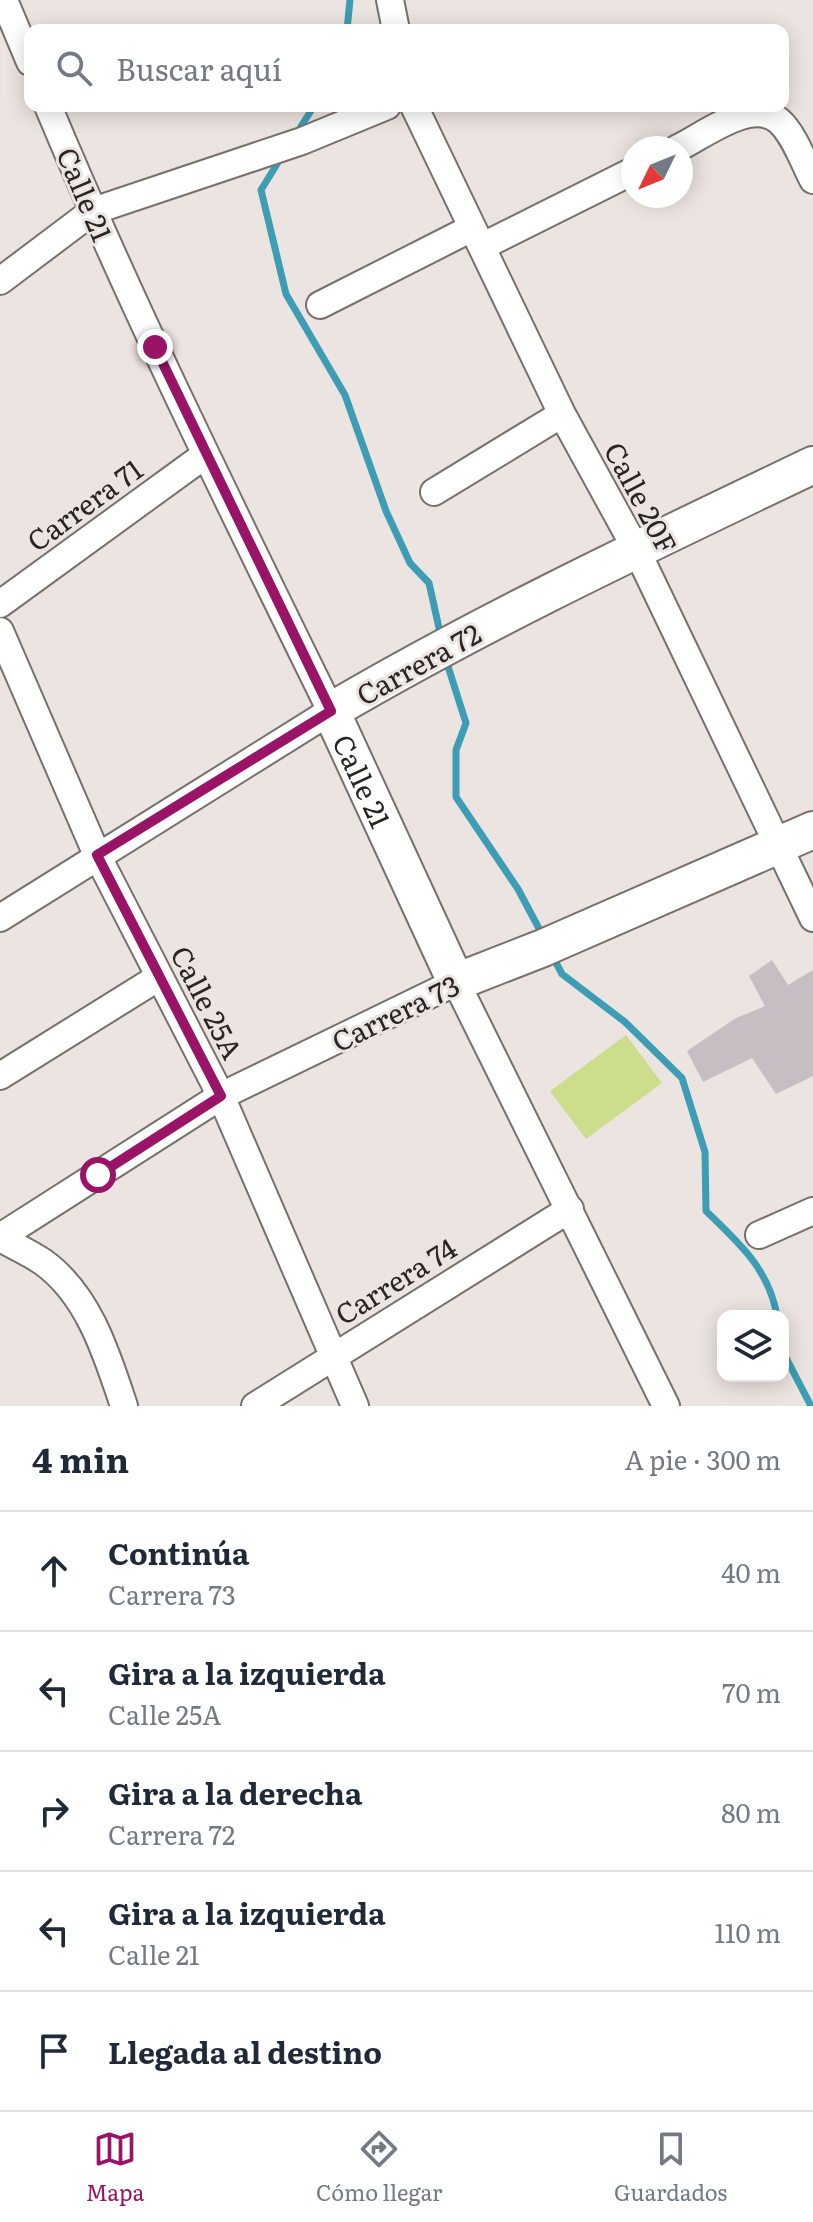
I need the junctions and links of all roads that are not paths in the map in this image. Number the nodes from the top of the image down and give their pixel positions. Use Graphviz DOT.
graph roads {
  1 [pos="4,0"];
  2 [pos="390,0"];
  3 [pos="395,24"];
  4 [pos="24,48"];
  5 [pos="51,112"];
  6 [pos="372,112"];
  7 [pos="417,112"];
  8 [pos="693,140"];
  9 [pos="621,176"];
  10 [pos="813,180"];
  11 [pos="93,211"];
  12 [pos="478,237"];
  13 [pos="3,272"];
  14 [pos="320,305"];
  15 [pos="562,414"];
  16 [pos="205,455"];
  17 [pos="813,465"];
  18 [pos="434,492"];
  19 [pos="636,549"];
  20 [pos="0,604"];
  21 [pos="0,631"];
  22 [pos="331,711"];
  23 [pos="813,830"];
  24 [pos="777,846"];
  25 [pos="97,855"];
  26 [pos="0,918"];
  27 [pos="813,918"];
  28 [pos="159,977"];
  29 [pos="456,982"];
  30 [pos="0,1076"];
  31 [pos="221,1096"];
  32 [pos="570,1209"];
  33 [pos="813,1211"];
  34 [pos="759,1235"];
  35 [pos="0,1238"];
  36 [pos="334,1356"];
  37 [pos="124,1406"];
  38 [pos="255,1406"];
  39 [pos="355,1406"];
  40 [pos="666,1406"];
  1 -- 4 [label="street"];
  2 -- 3 [label="street"];
  5 -- 11 [label="street, Calle 21"];
  6 -- 11 [label="street"];
  7 -- 12 [label="street, Calle 20F"];
  8 -- 10 [label="street"];
  9 -- 12 [label="street"];
  11 -- 13 [label="street"];
  11 -- 16 [label="street, Calle 21"];
  12 -- 14 [label="street"];
  12 -- 15 [label="street, Calle 20F"];
  15 -- 18 [label="street"];
  15 -- 19 [label="street, Calle 20F"];
  16 -- 20 [label="street, Carrera 71"];
  16 -- 22 [label="street, Calle 21"];
  17 -- 19 [label="street, Carrera 72"];
  19 -- 22 [label="street, Carrera 72"];
  19 -- 24 [label="street, Calle 20F"];
  21 -- 25 [label="street, Calle 25A"];
  22 -- 25 [label="street, Carrera 72"];
  22 -- 29 [label="street, Calle 21"];
  23 -- 24 [label="street, Carrera 73"];
  24 -- 27 [label="street, Calle 20F"];
  24 -- 29 [label="street, Carrera 73"];
  25 -- 26 [label="street, Carrera 72"];
  25 -- 28 [label="street, Calle 25A"];
  28 -- 30 [label="street"];
  28 -- 31 [label="street, Calle 25A"];
  29 -- 31 [label="street, Carrera 73"];
  29 -- 32 [label="street, Calle 21"];
  31 -- 35 [label="street, Carrera 73"];
  31 -- 36 [label="street, Calle 25A"];
  32 -- 36 [label="street, Carrera 74"];
  32 -- 40 [label="street, Calle 21"];
  33 -- 34 [label="street"];
  35 -- 37 [label="street"];
  36 -- 38 [label="street, Carrera 74"];
  36 -- 39 [label="street, Calle 25A"];
}
